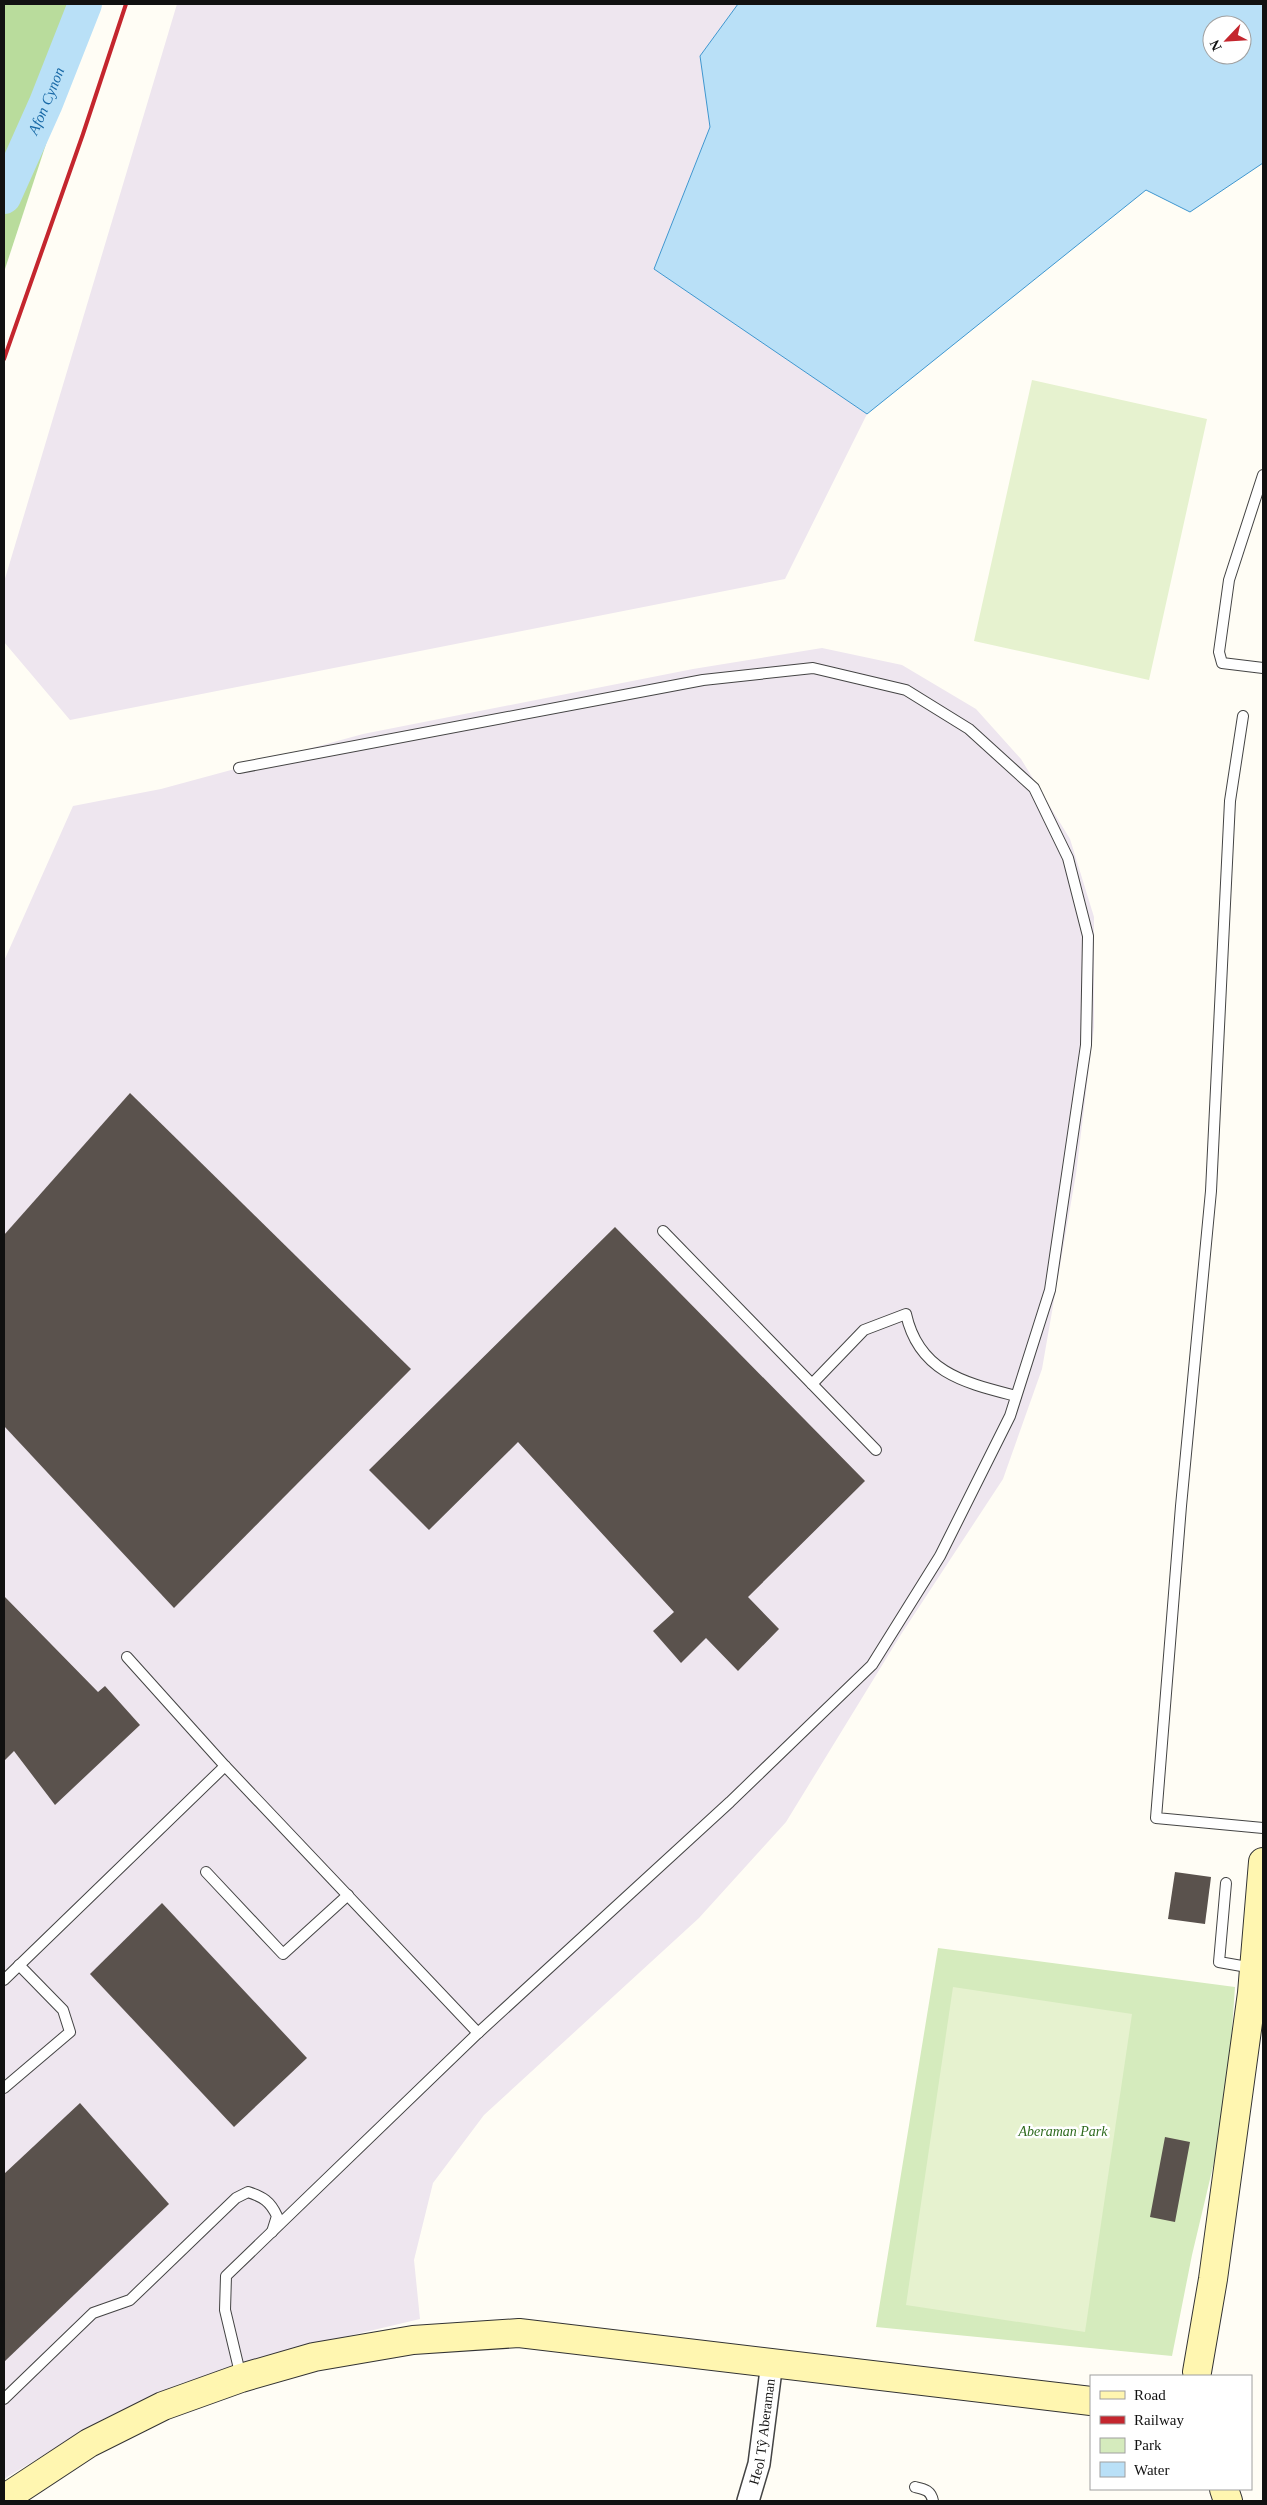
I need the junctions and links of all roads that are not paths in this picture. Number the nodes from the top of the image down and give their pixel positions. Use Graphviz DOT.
graph roads {
  1 [pos="1263,475"];
  2 [pos="1263,668"];
  3 [pos="1244,716"];
  4 [pos="239,768"];
  5 [pos="663,1231"];
  6 [pos="812,1384"];
  7 [pos="1016,1396"];
  8 [pos="876,1450"];
  9 [pos="127,1657"];
  10 [pos="225,1766"];
  11 [pos="1263,1828"];
  12 [pos="1263,1862"];
  13 [pos="206,1872"];
  14 [pos="1226,1883"];
  15 [pos="348,1895"];
  16 [pos="1256,1962"];
  17 [pos="19,1965"];
  18 [pos="4,1980"];
  19 [pos="478,2033"];
  20 [pos="4,2088"];
  21 [pos="271,2233"];
  22 [pos="772,2362"];
  23 [pos="1195,2375"];
  24 [pos="241,2378"];
  25 [pos="4,2399"];
  26 [pos="1090,2401"];
  27 [pos="915,2487"];
  28 [pos="4,2499"];
  29 [pos="748,2501"];
  30 [pos="934,2501"];
  1 -- 2 [label="lane"];
  3 -- 11 [label="lane"];
  4 -- 7 [label="lane"];
  5 -- 6 [label="lane"];
  6 -- 7 [label="lane"];
  6 -- 8 [label="lane"];
  7 -- 19 [label="lane"];
  9 -- 10 [label="lane"];
  10 -- 15 [label="lane"];
  10 -- 17 [label="lane"];
  12 -- 16 [label="main road"];
  13 -- 15 [label="lane"];
  14 -- 16 [label="lane"];
  15 -- 19 [label="lane"];
  16 -- 23 [label="main road"];
  17 -- 18 [label="lane"];
  17 -- 20 [label="lane"];
  19 -- 21 [label="lane"];
  21 -- 24 [label="lane"];
  21 -- 25 [label="lane"];
  22 -- 24 [label="main road"];
  22 -- 26 [label="main road"];
  22 -- 29 [label="street, Heol Tŷ Aberaman"];
  24 -- 28 [label="main road"];
  27 -- 30 [label="lane"];
}
